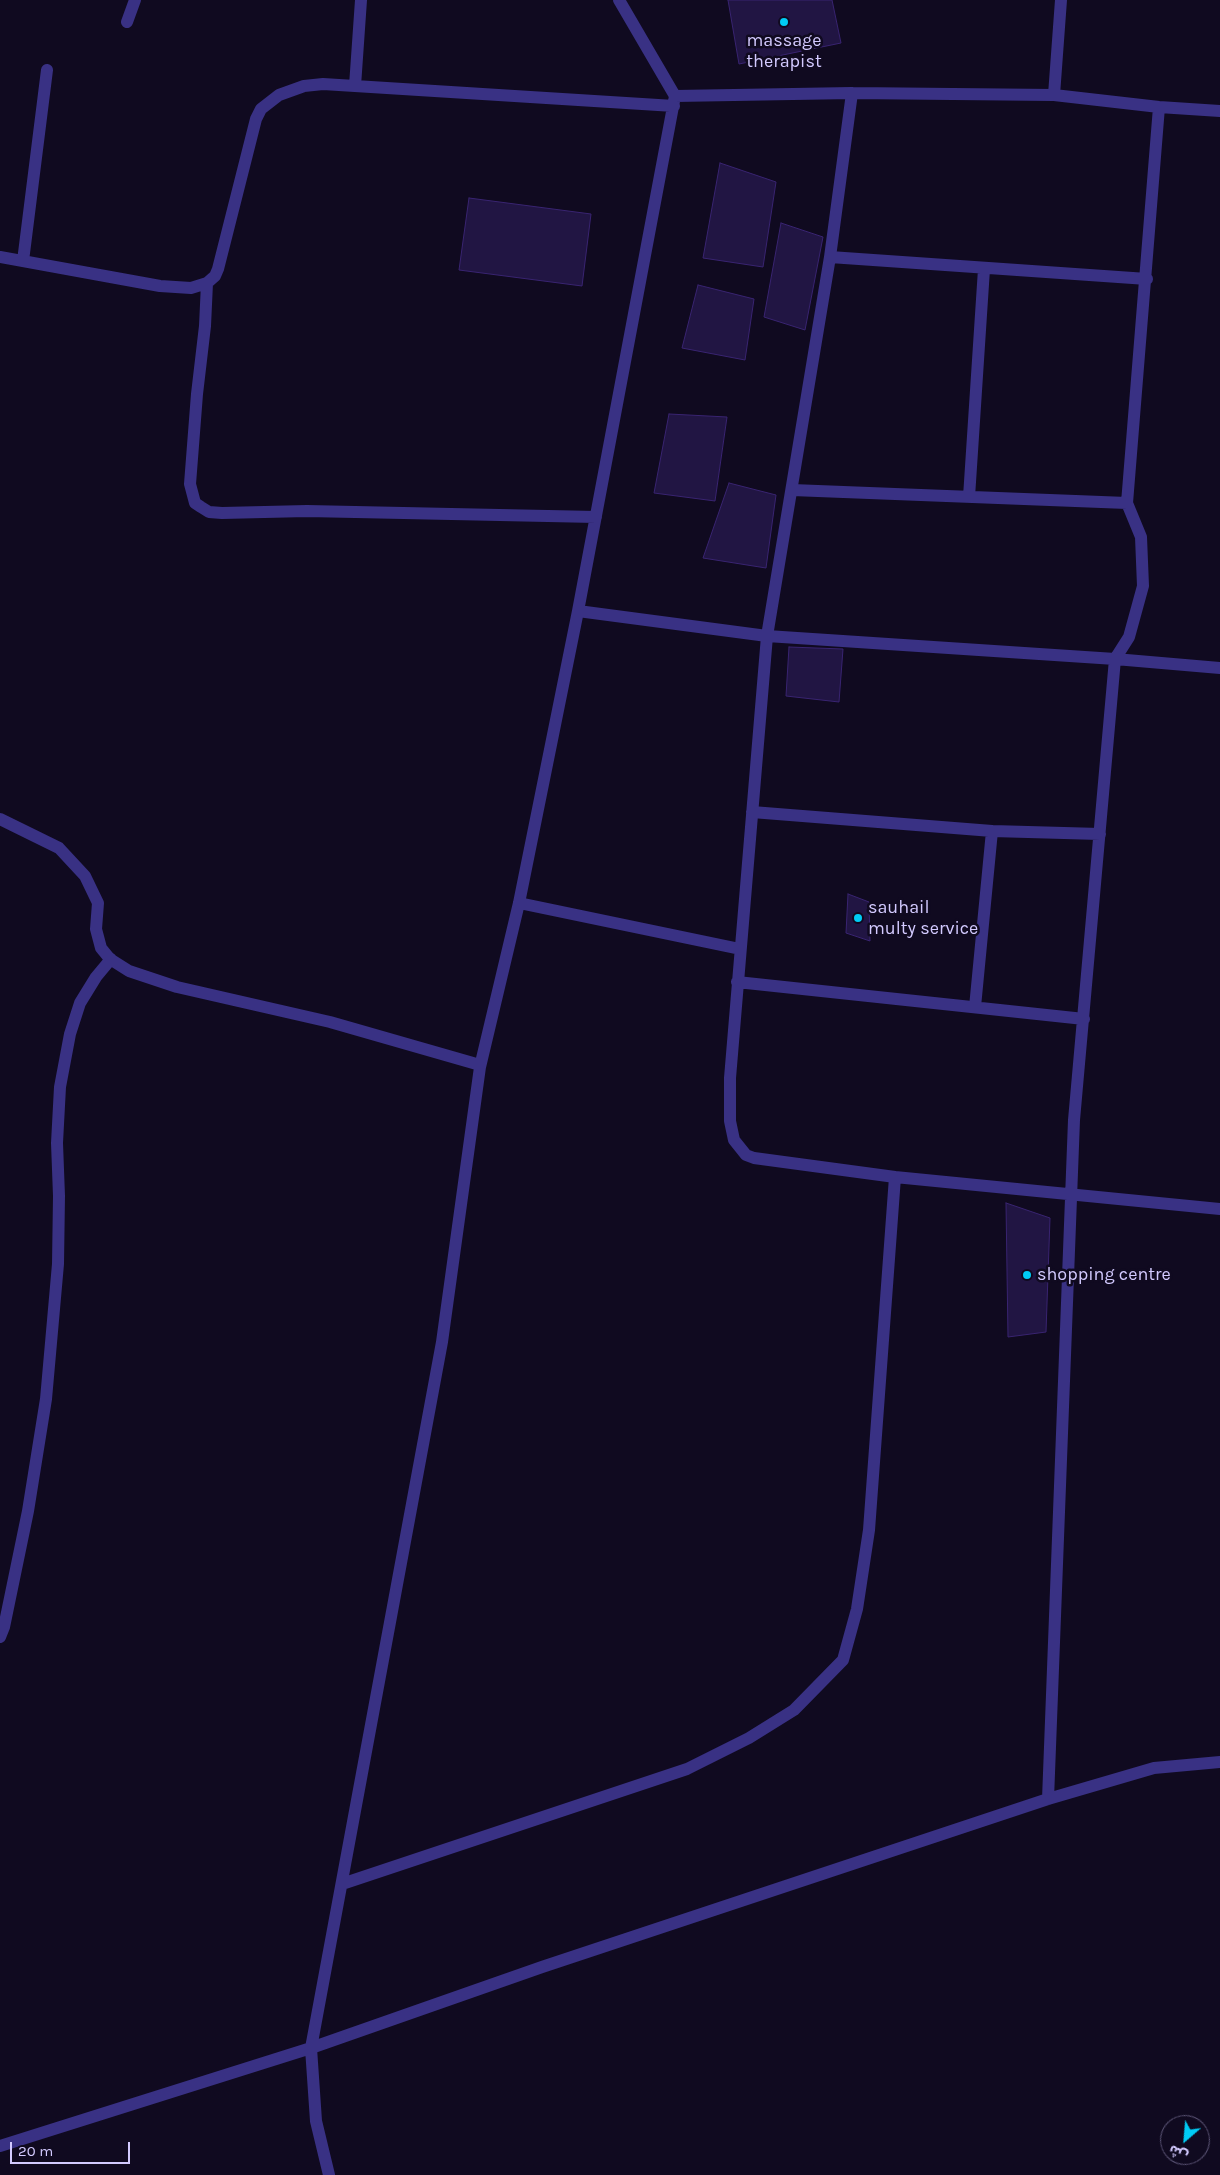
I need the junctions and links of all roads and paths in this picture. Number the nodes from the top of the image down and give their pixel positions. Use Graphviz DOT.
graph roads {
  1 [pos="135,0"];
  2 [pos="361,0"];
  3 [pos="619,0"];
  4 [pos="1061,0"];
  5 [pos="127,22"];
  6 [pos="47,70"];
  7 [pos="355,86"];
  8 [pos="852,93"];
  9 [pos="1054,95"];
  10 [pos="675,101"];
  11 [pos="1159,107"];
  12 [pos="1220,111"];
  13 [pos="0,257"];
  14 [pos="830,258"];
  15 [pos="23,261"];
  16 [pos="984,269"];
  17 [pos="1147,279"];
  18 [pos="207,283"];
  19 [pos="792,490"];
  20 [pos="969,497"];
  21 [pos="1128,503"];
  22 [pos="596,517"];
  23 [pos="578,611"];
  24 [pos="767,636"];
  25 [pos="1116,659"];
  26 [pos="1220,668"];
  27 [pos="752,812"];
  28 [pos="0,819"];
  29 [pos="992,831"];
  30 [pos="1100,834"];
  31 [pos="519,903"];
  32 [pos="740,950"];
  33 [pos="111,960"];
  34 [pos="737,982"];
  35 [pos="975,1007"];
  36 [pos="1084,1019"];
  37 [pos="480,1065"];
  38 [pos="895,1177"];
  39 [pos="1072,1194"];
  40 [pos="1220,1209"];
  41 [pos="0,1637"];
  42 [pos="1220,1762"];
  43 [pos="1048,1799"];
  44 [pos="342,1884"];
  45 [pos="311,2048"];
  46 [pos="0,2146"];
  47 [pos="329,2175"];
  1 -- 5 [label="street"];
  2 -- 7 [label="street"];
  3 -- 10 [label="street"];
  4 -- 9 [label="street"];
  6 -- 15 [label="street"];
  7 -- 10 [label="street"];
  7 -- 18 [label="street"];
  8 -- 9 [label="street"];
  8 -- 10 [label="street"];
  8 -- 14 [label="street"];
  9 -- 11 [label="street"];
  10 -- 22 [label="street"];
  11 -- 12 [label="street"];
  11 -- 17 [label="street"];
  13 -- 15 [label="street"];
  14 -- 16 [label="street"];
  14 -- 19 [label="street"];
  15 -- 18 [label="street"];
  16 -- 17 [label="street"];
  16 -- 20 [label="street"];
  17 -- 21 [label="street"];
  18 -- 22 [label="street"];
  19 -- 20 [label="street"];
  19 -- 24 [label="street"];
  20 -- 21 [label="street"];
  21 -- 25 [label="street"];
  22 -- 23 [label="street"];
  23 -- 24 [label="street"];
  23 -- 31 [label="street"];
  24 -- 25 [label="street"];
  24 -- 27 [label="street"];
  25 -- 26 [label="street"];
  25 -- 30 [label="street"];
  27 -- 29 [label="street"];
  27 -- 32 [label="street"];
  28 -- 33 [label="street"];
  29 -- 30 [label="street"];
  29 -- 35 [label="street"];
  30 -- 36 [label="street"];
  31 -- 32 [label="street"];
  31 -- 37 [label="street"];
  32 -- 34 [label="street"];
  33 -- 37 [label="street"];
  33 -- 41 [label="street"];
  34 -- 35 [label="street"];
  34 -- 38 [label="street"];
  35 -- 36 [label="street"];
  36 -- 39 [label="street"];
  37 -- 44 [label="street"];
  38 -- 39 [label="street"];
  38 -- 44 [label="street"];
  39 -- 40 [label="street"];
  39 -- 43 [label="street"];
  42 -- 43 [label="street"];
  43 -- 45 [label="street"];
  44 -- 45 [label="street"];
  45 -- 46 [label="street"];
  45 -- 47 [label="street"];
}
